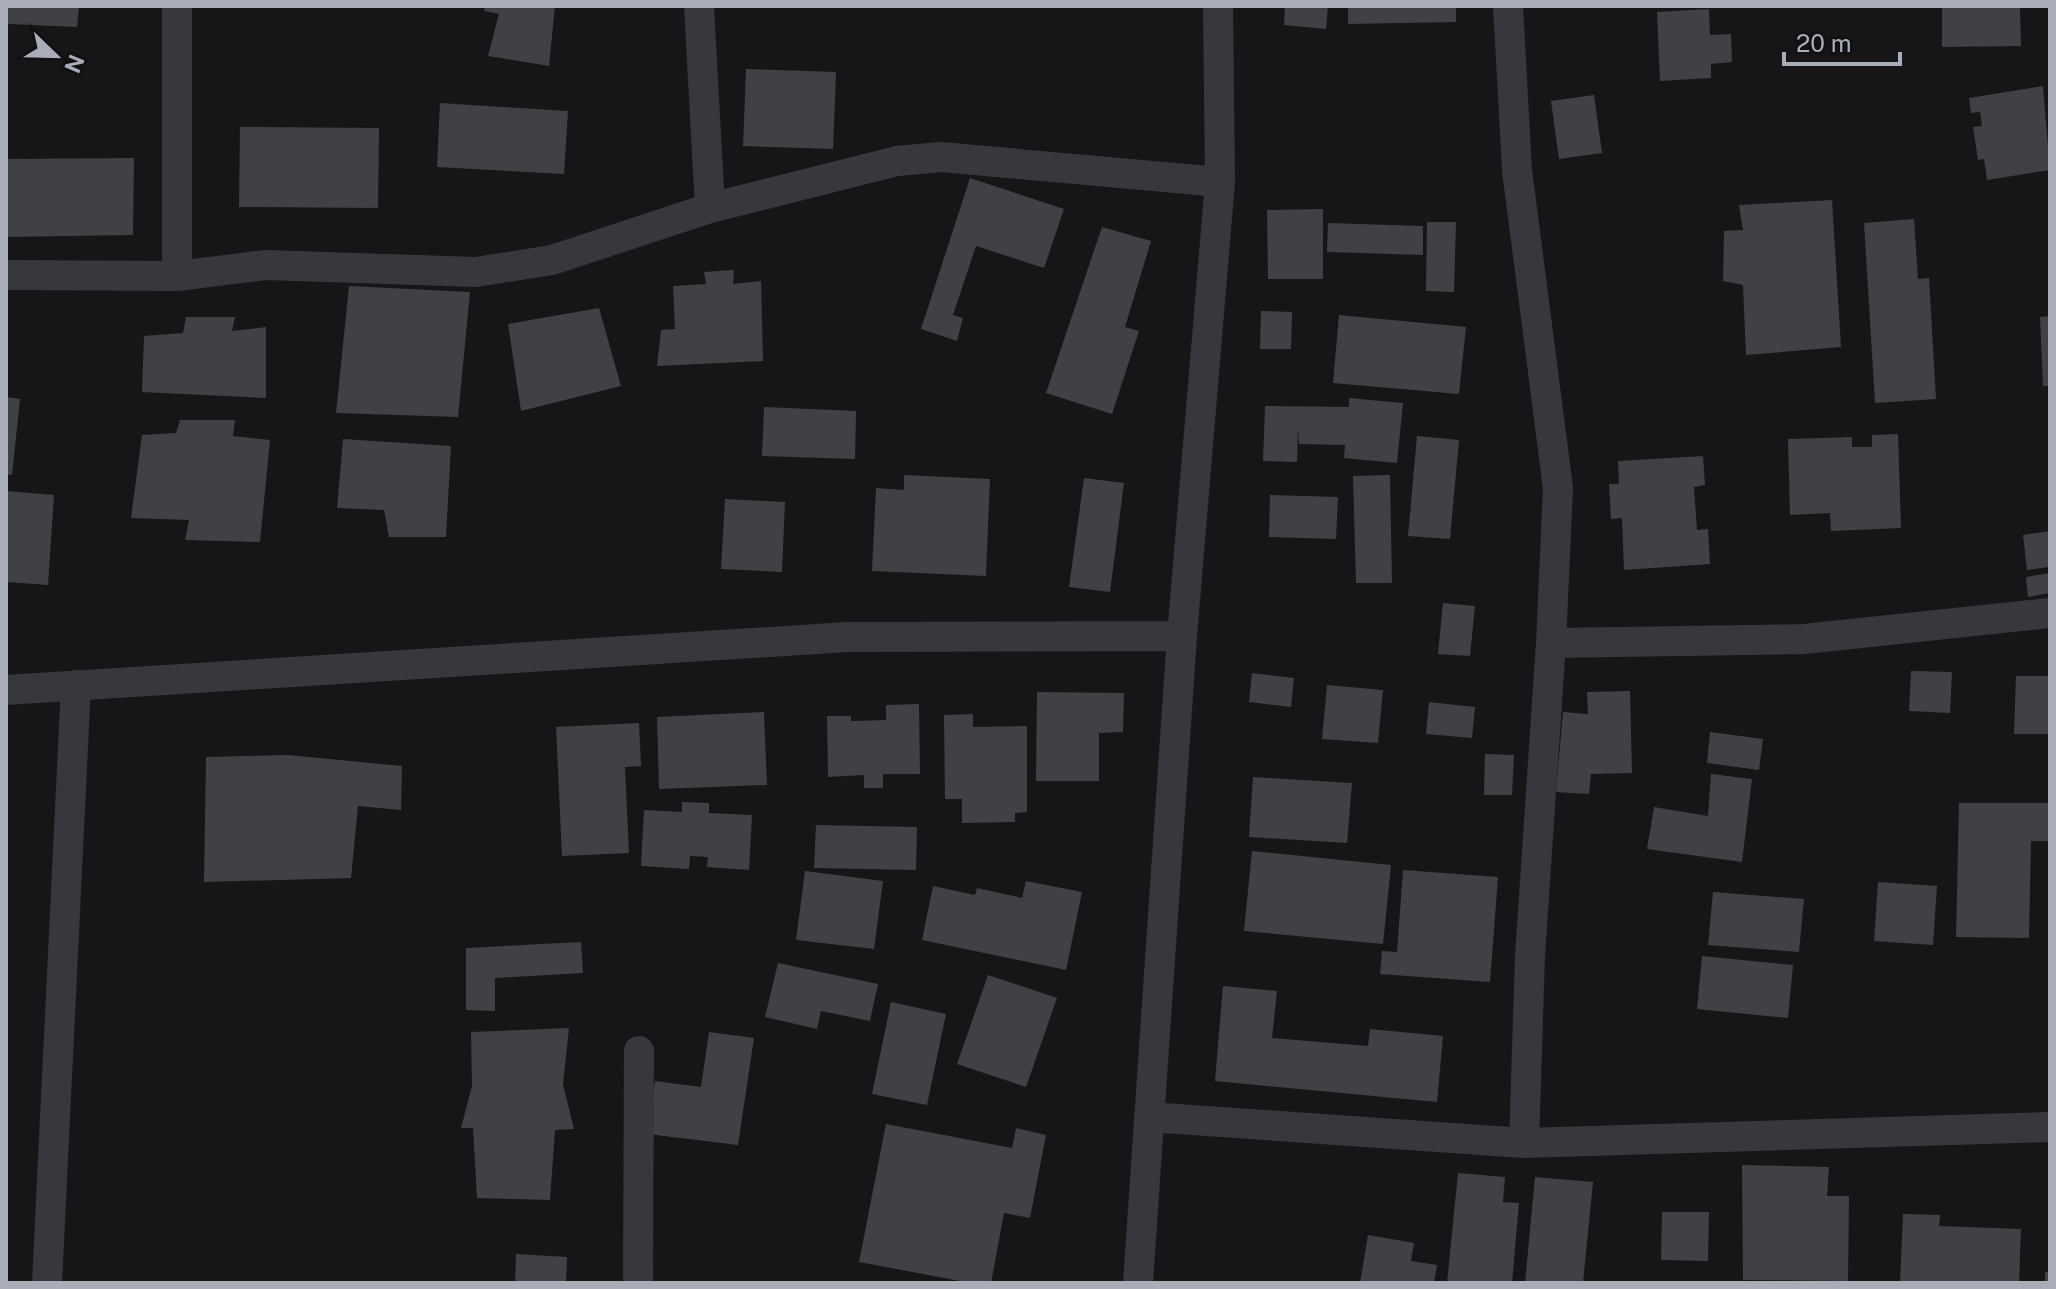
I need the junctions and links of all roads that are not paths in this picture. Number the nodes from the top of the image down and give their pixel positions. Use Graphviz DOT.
graph roads {
  1 [pos="177,6"];
  2 [pos="699,6"];
  3 [pos="1218,6"];
  4 [pos="1508,6"];
  5 [pos="1220,182"];
  6 [pos="710,208"];
  7 [pos="6,275"];
  8 [pos="177,276"];
  9 [pos="2050,613"];
  10 [pos="1182,636"];
  11 [pos="1551,643"];
  12 [pos="76,685"];
  13 [pos="6,690"];
  14 [pos="639,1051"];
  15 [pos="1149,1117"];
  16 [pos="2050,1127"];
  17 [pos="1524,1143"];
  18 [pos="47,1283"];
  19 [pos="638,1283"];
  20 [pos="1138,1283"];
  1 -- 8 [label="street"];
  2 -- 6 [label="street"];
  3 -- 5 [label="street"];
  4 -- 11 [label="street"];
  5 -- 6 [label="street"];
  5 -- 10 [label="street"];
  6 -- 8 [label="street"];
  7 -- 8 [label="street"];
  9 -- 11 [label="street"];
  10 -- 12 [label="street"];
  10 -- 15 [label="street"];
  11 -- 17 [label="street"];
  12 -- 13 [label="street"];
  12 -- 18 [label="street"];
  14 -- 19 [label="street"];
  15 -- 17 [label="street"];
  15 -- 20 [label="street"];
  16 -- 17 [label="street"];
}
